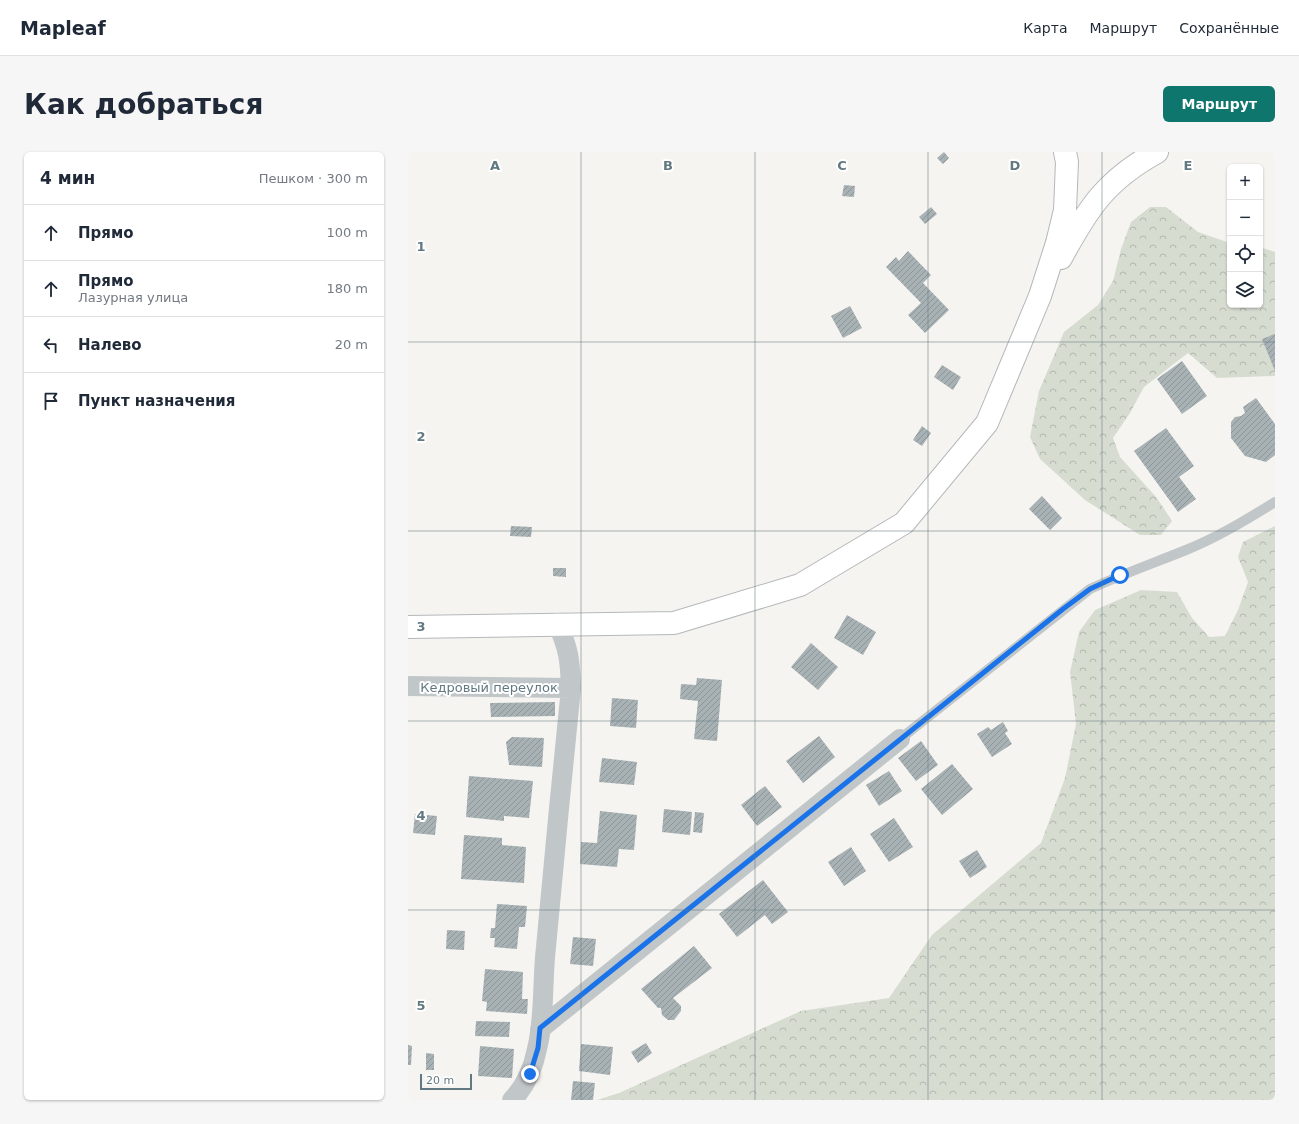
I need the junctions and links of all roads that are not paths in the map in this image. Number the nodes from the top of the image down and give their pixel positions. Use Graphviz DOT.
graph roads {
  1 [pos="1065,152"];
  2 [pos="1157,152"];
  3 [pos="1040,296"];
  4 [pos="1275,502"];
  5 [pos="557,624"];
  6 [pos="408,627"];
  7 [pos="408,686"];
  8 [pos="571,688"];
  9 [pos="900,740"];
  10 [pos="540,1028"];
  11 [pos="512,1100"];
  1 -- 3 [label="highway"];
  2 -- 3 [label="highway"];
  3 -- 5 [label="highway"];
  4 -- 9 [label="lane"];
  5 -- 6 [label="highway"];
  5 -- 8 [label="street"];
  7 -- 8 [label="street, Кедровый переулок"];
  8 -- 10 [label="street"];
  9 -- 10 [label="street"];
  10 -- 11 [label="street"];
}
